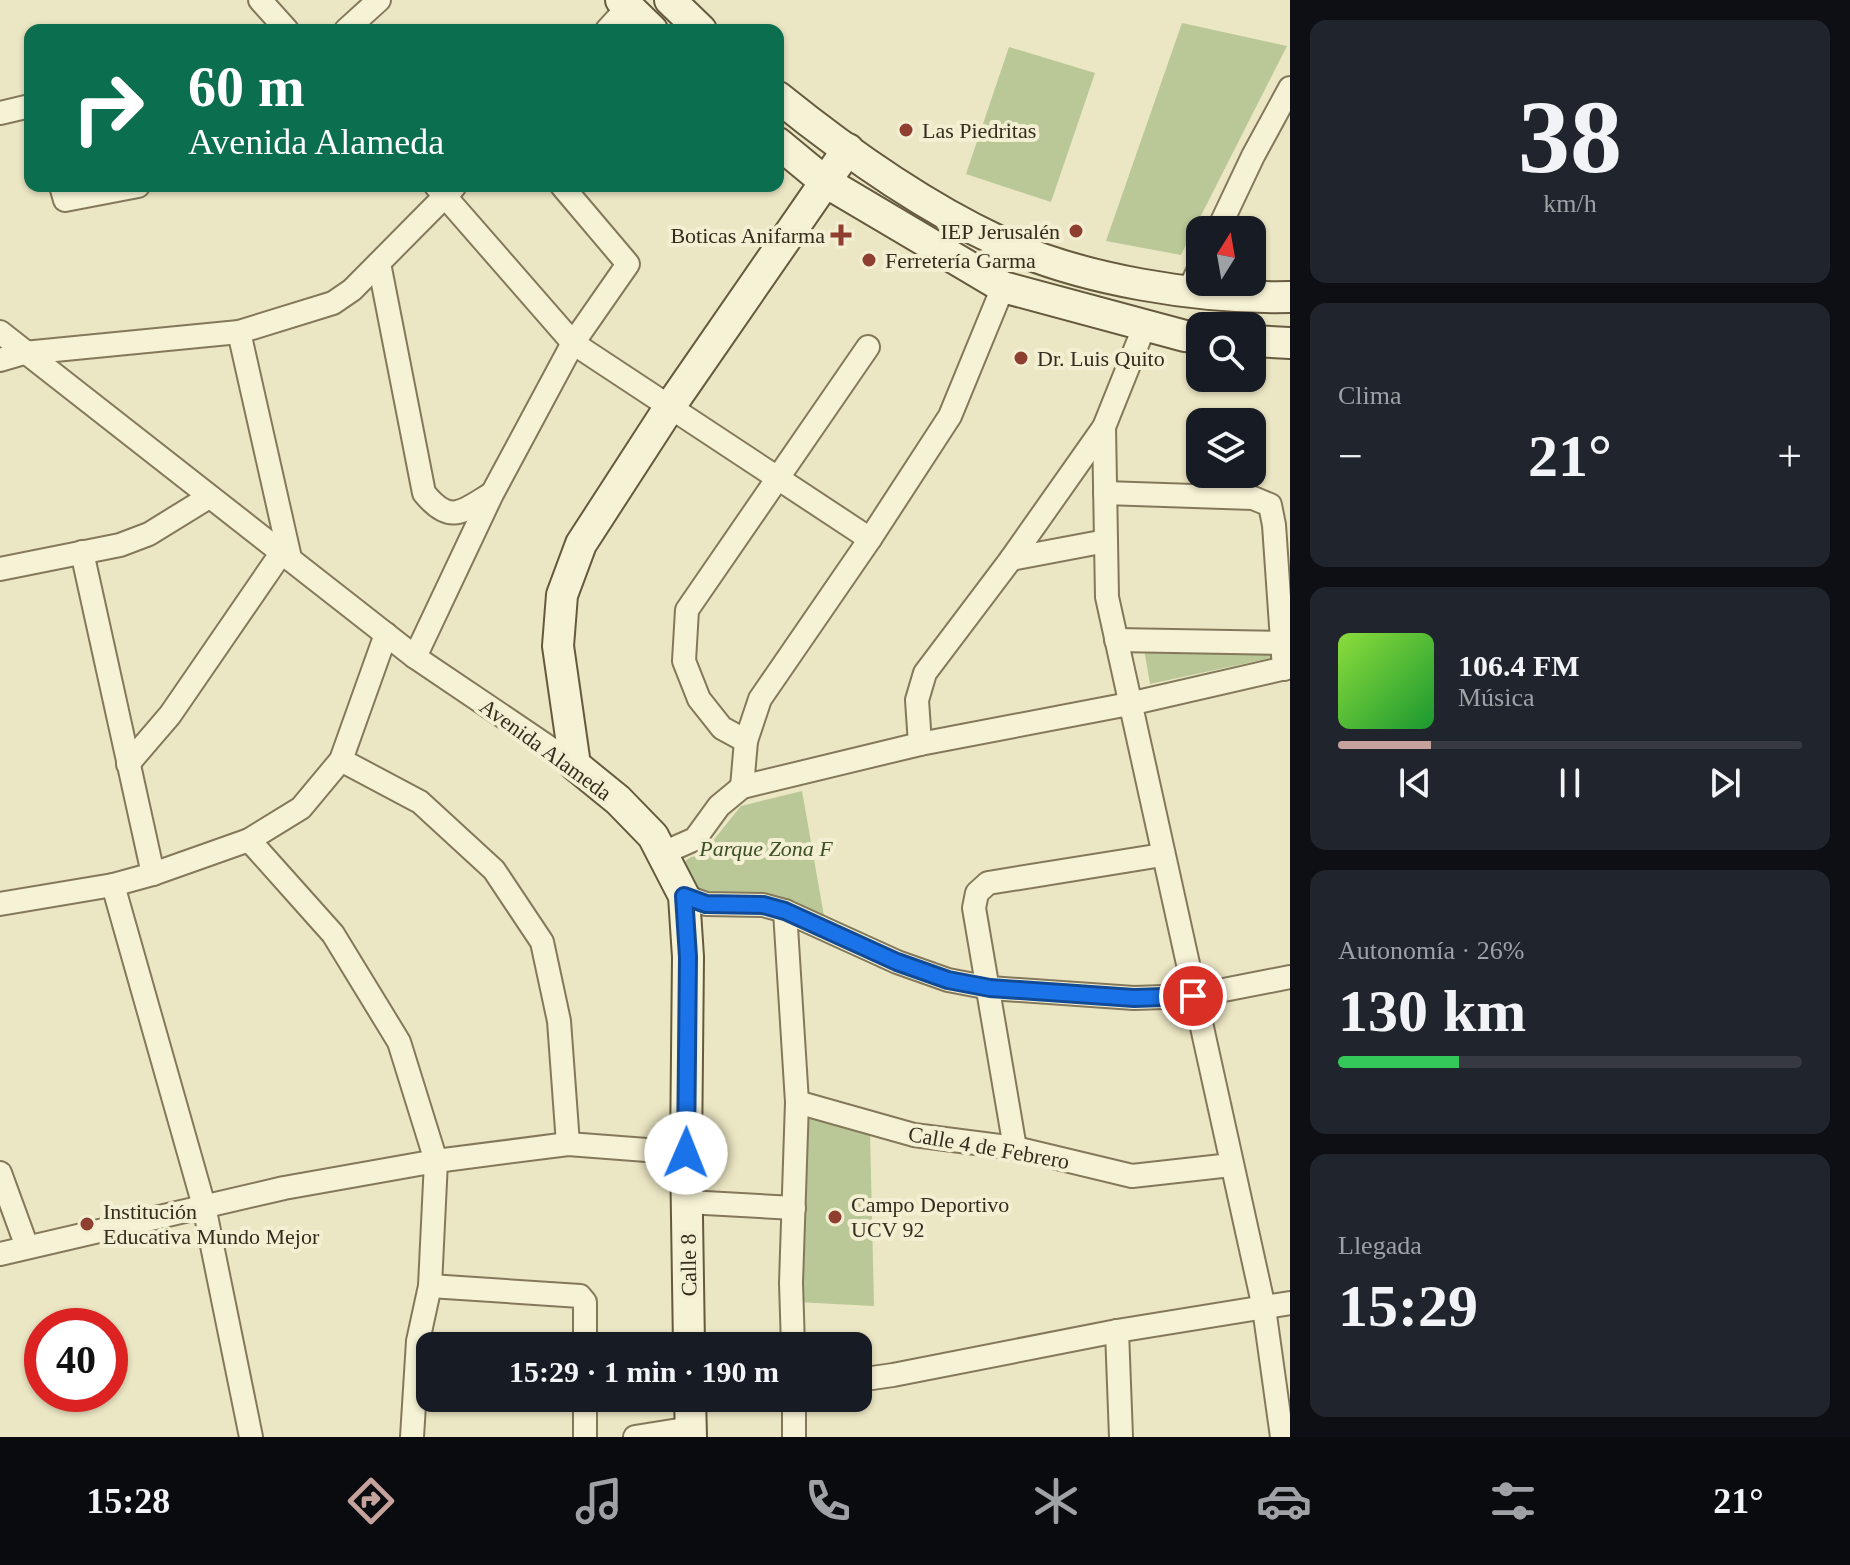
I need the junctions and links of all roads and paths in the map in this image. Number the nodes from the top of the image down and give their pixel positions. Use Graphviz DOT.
graph roads {
  1 [pos="260,0"];
  2 [pos="379,0"];
  3 [pos="670,0"];
  4 [pos="625,4"];
  5 [pos="282,24"];
  6 [pos="353,24"];
  7 [pos="611,24"];
  8 [pos="646,24"];
  9 [pos="695,24"];
  10 [pos="1290,88"];
  11 [pos="784,101"];
  12 [pos="24,107"];
  13 [pos="0,113"];
  14 [pos="784,148"];
  15 [pos="848,149"];
  16 [pos="824,181"];
  17 [pos="63,192"];
  18 [pos="107,192"];
  19 [pos="443,192"];
  20 [pos="448,192"];
  21 [pos="567,192"];
  22 [pos="1225,216"];
  23 [pos="379,263"];
  24 [pos="1186,279"];
  25 [pos="1003,287"];
  26 [pos="1238,296"];
  27 [pos="1290,297"];
  28 [pos="1145,325"];
  29 [pos="0,332"];
  30 [pos="239,332"];
  31 [pos="1186,336"];
  32 [pos="1266,342"];
  33 [pos="573,343"];
  34 [pos="1290,343"];
  35 [pos="868,347"];
  36 [pos="24,353"];
  37 [pos="0,360"];
  38 [pos="669,408"];
  39 [pos="1104,427"];
  40 [pos="778,478"];
  41 [pos="1105,493"];
  42 [pos="492,494"];
  43 [pos="209,497"];
  44 [pos="870,539"];
  45 [pos="1106,541"];
  46 [pos="82,552"];
  47 [pos="286,555"];
  48 [pos="1011,559"];
  49 [pos="0,569"];
  50 [pos="386,634"];
  51 [pos="1116,640"];
  52 [pos="1281,643"];
  53 [pos="415,657"];
  54 [pos="1287,668"];
  55 [pos="1129,704"];
  56 [pos="746,741"];
  57 [pos="920,744"];
  58 [pos="341,760"];
  59 [pos="128,764"];
  60 [pos="575,765"];
  61 [pos="742,787"];
  62 [pos="249,840"];
  63 [pos="663,853"];
  64 [pos="1162,855"];
  65 [pos="153,874"];
  66 [pos="113,885"];
  67 [pos="684,896"];
  68 [pos="0,904"];
  69 [pos="785,911"];
  70 [pos="1290,977"];
  71 [pos="990,988"];
  72 [pos="1193,996"];
  73 [pos="797,1102"];
  74 [pos="568,1144"];
  75 [pos="1015,1148"];
  76 [pos="686,1153"];
  77 [pos="436,1161"];
  78 [pos="1231,1165"];
  79 [pos="0,1173"];
  80 [pos="687,1202"];
  81 [pos="204,1206"];
  82 [pos="794,1208"];
  83 [pos="27,1247"];
  84 [pos="0,1254"];
  85 [pos="430,1286"];
  86 [pos="1290,1303"];
  87 [pos="1264,1308"];
  88 [pos="1117,1331"];
  89 [pos="585,1332"];
  90 [pos="689,1332"];
  91 [pos="793,1332"];
  92 [pos="872,1378"];
  93 [pos="585,1412"];
  94 [pos="794,1412"];
  95 [pos="691,1421"];
  96 [pos="251,1437"];
  97 [pos="412,1437"];
  98 [pos="585,1437"];
  99 [pos="635,1437"];
  100 [pos="794,1437"];
  101 [pos="1121,1437"];
  102 [pos="1282,1437"];
  1 -- 5 [label="street"];
  2 -- 6 [label="street"];
  3 -- 9 [label="street"];
  4 -- 7 [label="street"];
  4 -- 8 [label="street"];
  10 -- 22 [label="street"];
  11 -- 15 [label="street"];
  12 -- 13 [label="street"];
  14 -- 16 [label="street"];
  15 -- 16 [label="street"];
  15 -- 24 [label="street"];
  16 -- 25 [label="street"];
  16 -- 38 [label="street"];
  17 -- 18 [label="street"];
  19 -- 23 [label="street"];
  20 -- 33 [label="street"];
  21 -- 33 [label="street"];
  23 -- 30 [label="street"];
  23 -- 42 [label="street"];
  25 -- 28 [label="street"];
  25 -- 44 [label="street"];
  26 -- 27 [label="street"];
  28 -- 31 [label="street"];
  28 -- 39 [label="street"];
  29 -- 36 [label="street, Avenida Alameda"];
  30 -- 36 [label="street"];
  30 -- 47 [label="street"];
  32 -- 34 [label="street"];
  33 -- 38 [label="street"];
  33 -- 42 [label="street"];
  35 -- 40 [label="street"];
  36 -- 37 [label="street"];
  36 -- 43 [label="street, Avenida Alameda"];
  38 -- 40 [label="street"];
  38 -- 60 [label="street"];
  39 -- 41 [label="street"];
  39 -- 48 [label="street"];
  40 -- 44 [label="street"];
  40 -- 56 [label="street"];
  41 -- 45 [label="street"];
  41 -- 52 [label="street"];
  42 -- 53 [label="street"];
  43 -- 46 [label="street"];
  43 -- 47 [label="street, Avenida Alameda"];
  44 -- 56 [label="street"];
  45 -- 48 [label="street"];
  45 -- 51 [label="street"];
  46 -- 49 [label="street"];
  46 -- 59 [label="street"];
  47 -- 50 [label="street, Avenida Alameda"];
  47 -- 59 [label="street"];
  48 -- 57 [label="street"];
  50 -- 53 [label="street, Avenida Alameda"];
  50 -- 58 [label="street"];
  51 -- 52 [label="street"];
  51 -- 55 [label="street"];
  52 -- 54 [label="street"];
  53 -- 60 [label="street, Avenida Alameda"];
  54 -- 55 [label="street"];
  55 -- 57 [label="street"];
  55 -- 64 [label="street"];
  56 -- 61 [label="street"];
  57 -- 61 [label="street"];
  58 -- 62 [label="street"];
  58 -- 74 [label="street"];
  59 -- 65 [label="street"];
  60 -- 63 [label="street, Avenida Alameda"];
  61 -- 63 [label="street"];
  62 -- 65 [label="street"];
  62 -- 77 [label="street"];
  63 -- 67 [label="street, Avenida Alameda"];
  64 -- 71 [label="street"];
  64 -- 72 [label="street"];
  65 -- 66 [label="street"];
  66 -- 68 [label="street"];
  66 -- 81 [label="street"];
  67 -- 69 [label="street"];
  67 -- 76 [label="street, Calle 8"];
  69 -- 71 [label="street"];
  69 -- 73 [label="street"];
  70 -- 72 [label="street"];
  71 -- 72 [label="street"];
  71 -- 75 [label="street"];
  72 -- 78 [label="street"];
  73 -- 75 [label="street, Calle 4 de Febrero"];
  73 -- 82 [label="street"];
  74 -- 76 [label="street"];
  74 -- 77 [label="street"];
  75 -- 78 [label="street, Calle 4 de Febrero"];
  76 -- 80 [label="street, Calle 8"];
  77 -- 81 [label="street"];
  77 -- 85 [label="street"];
  78 -- 87 [label="street"];
  79 -- 83 [label="street"];
  80 -- 82 [label="street"];
  80 -- 90 [label="street, Calle 8"];
  81 -- 83 [label="street"];
  81 -- 96 [label="street"];
  82 -- 91 [label="street"];
  83 -- 84 [label="street"];
  85 -- 89 [label="street"];
  85 -- 97 [label="street"];
  86 -- 87 [label="street"];
  87 -- 88 [label="street"];
  87 -- 102 [label="street"];
  88 -- 92 [label="street"];
  88 -- 101 [label="street"];
  93 -- 98 [label="street"];
  94 -- 100 [label="street"];
  95 -- 99 [label="street"];
}
